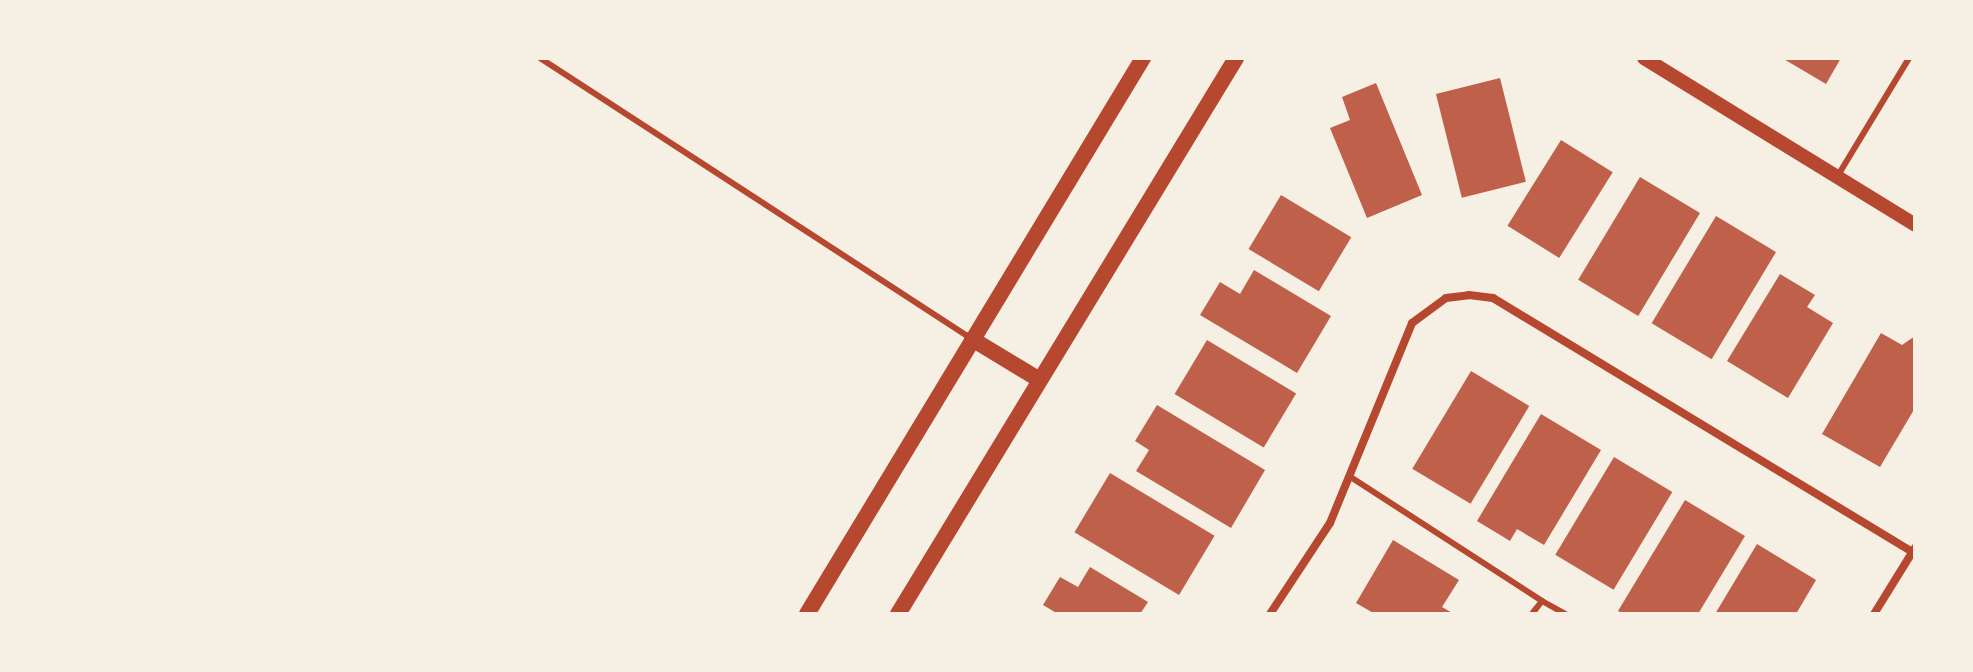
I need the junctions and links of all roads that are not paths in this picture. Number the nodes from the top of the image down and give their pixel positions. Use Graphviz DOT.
graph roads {
  1 [pos="540,58"];
  2 [pos="1143,58"];
  3 [pos="1236,58"];
  4 [pos="1644,58"];
  5 [pos="1909,58"];
  6 [pos="1837,177"];
  7 [pos="1915,225"];
  8 [pos="972,339"];
  9 [pos="1038,379"];
  10 [pos="1349,476"];
  11 [pos="1914,551"];
  12 [pos="1542,601"];
  13 [pos="807,614"];
  14 [pos="898,614"];
  15 [pos="1270,614"];
  16 [pos="1532,614"];
  17 [pos="1565,614"];
  18 [pos="1874,614"];
  1 -- 8 [label="lane"];
  2 -- 8 [label="main road"];
  3 -- 9 [label="main road"];
  4 -- 6 [label="street"];
  5 -- 6 [label="lane"];
  6 -- 7 [label="street"];
  8 -- 9 [label="main road"];
  8 -- 13 [label="main road"];
  9 -- 14 [label="main road"];
  10 -- 11 [label="street"];
  10 -- 12 [label="lane"];
  10 -- 15 [label="street"];
  11 -- 18 [label="street"];
  12 -- 16 [label="lane"];
  12 -- 17 [label="lane"];
}
